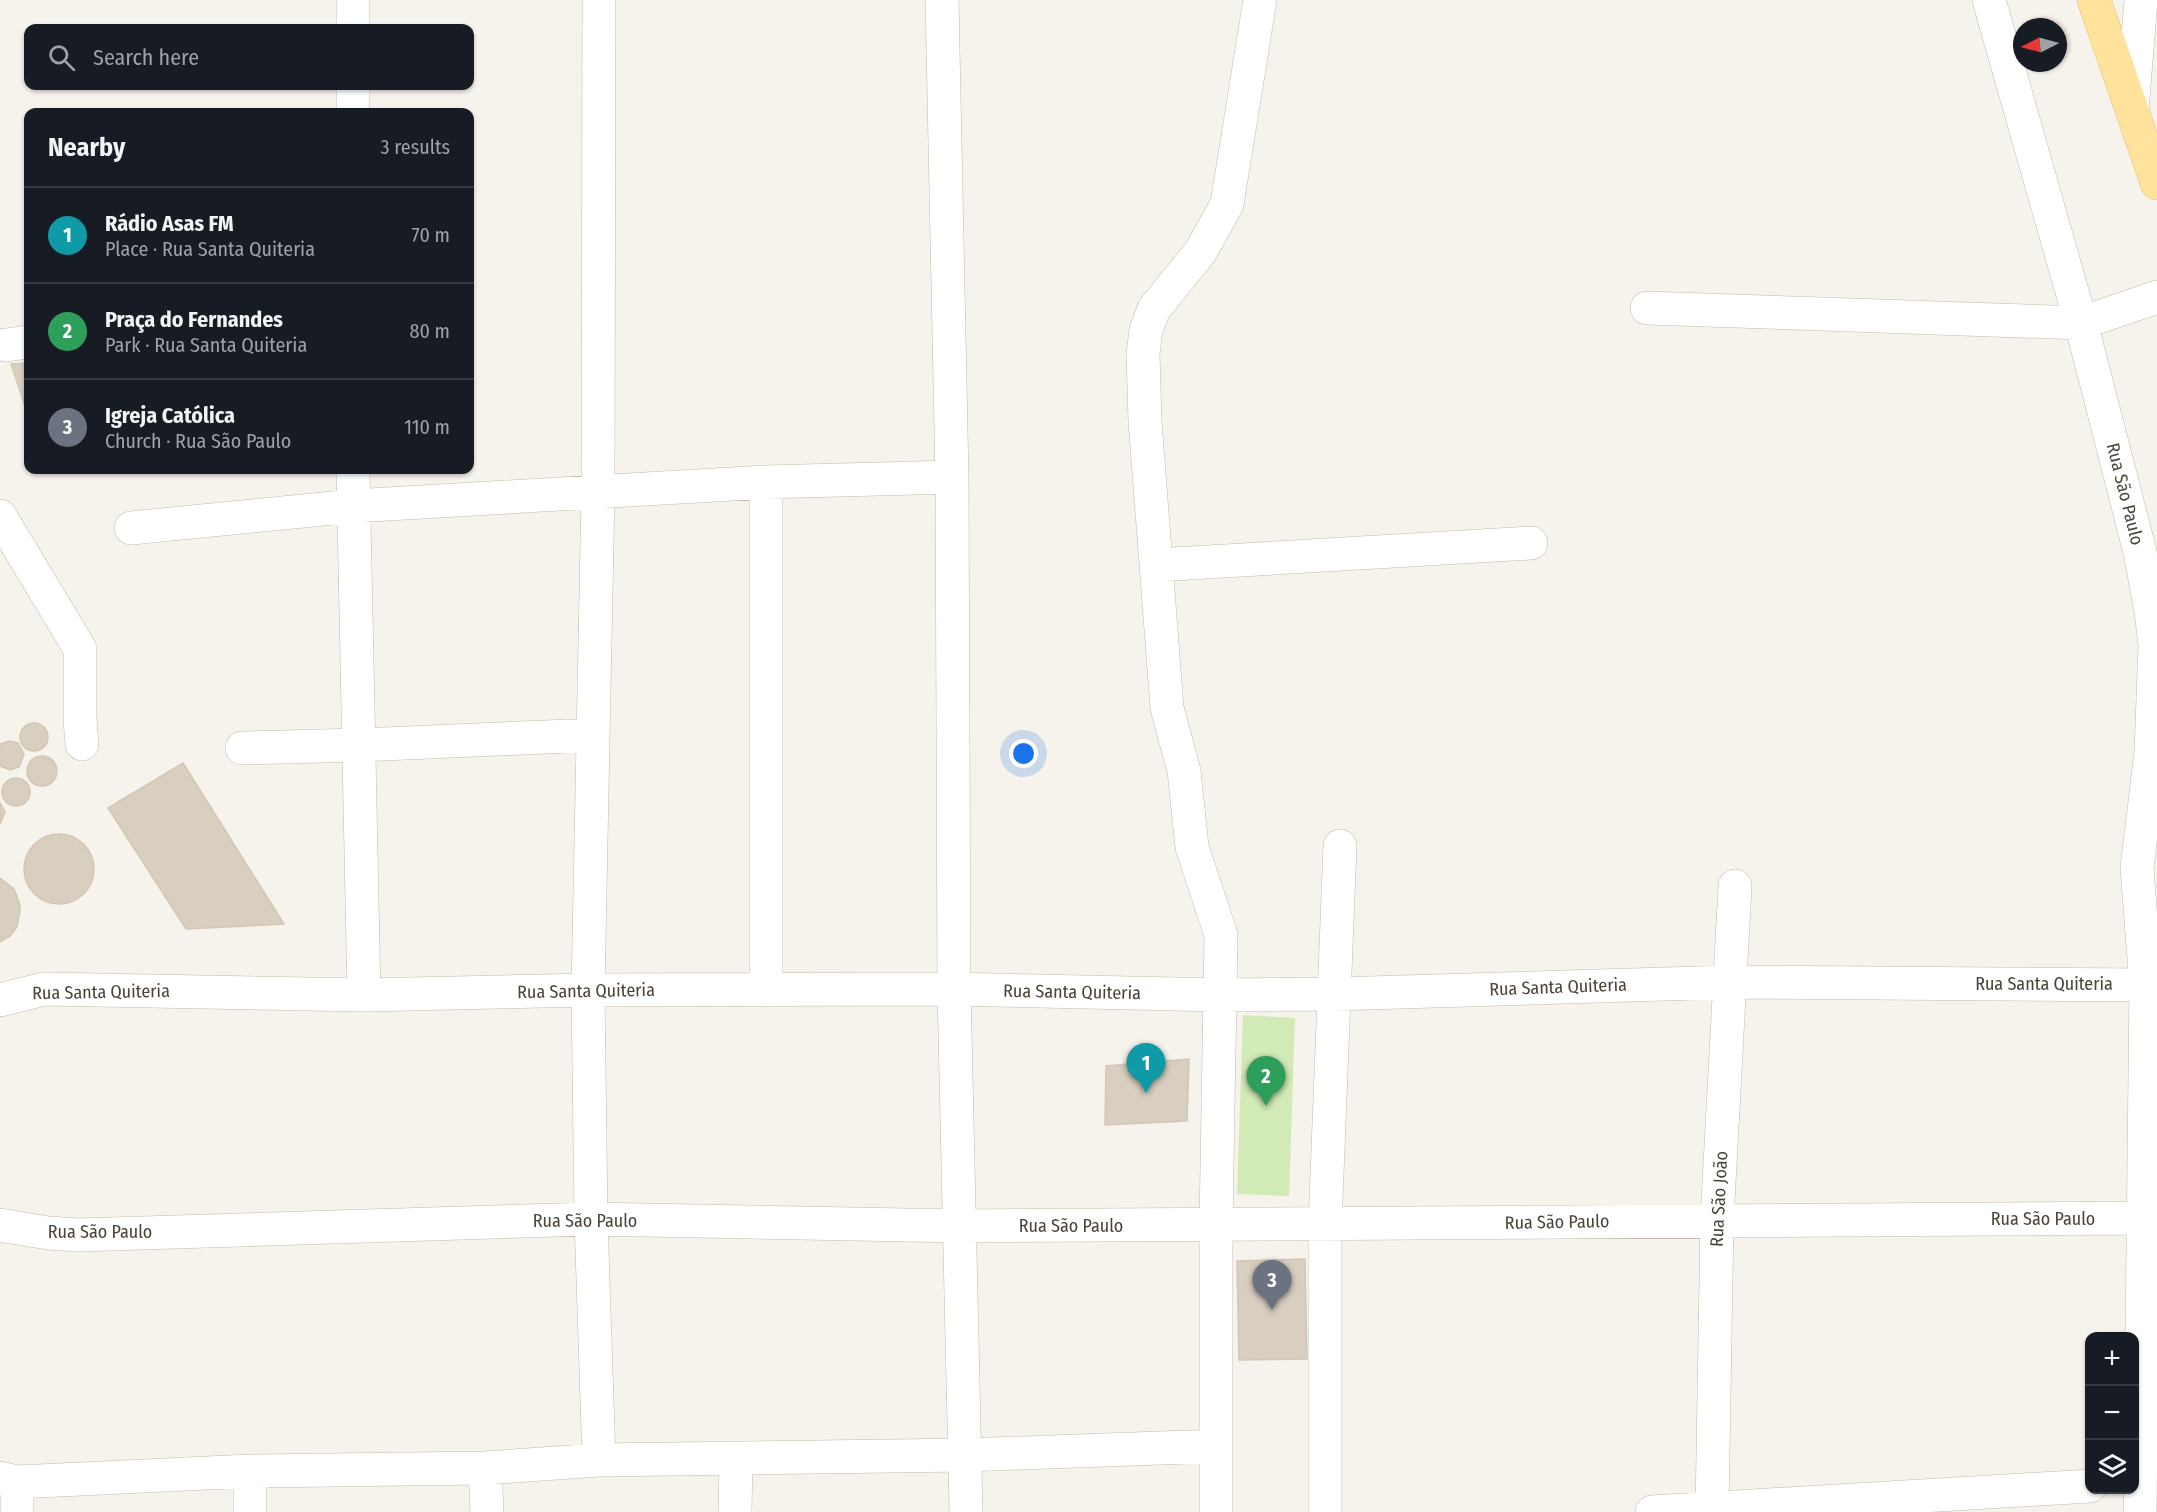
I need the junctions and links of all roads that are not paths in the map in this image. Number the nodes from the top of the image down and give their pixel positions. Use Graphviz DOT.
graph roads {
  1 [pos="353,0"];
  2 [pos="599,0"];
  3 [pos="942,0"];
  4 [pos="1260,0"];
  5 [pos="1989,0"];
  6 [pos="2094,0"];
  7 [pos="2141,0"];
  8 [pos="353,24"];
  9 [pos="353,90"];
  10 [pos="353,108"];
  11 [pos="2132,110"];
  12 [pos="2157,183"];
  13 [pos="2157,297"];
  14 [pos="1647,308"];
  15 [pos="2081,323"];
  16 [pos="353,474"];
  17 [pos="952,477"];
  18 [pos="766,482"];
  19 [pos="598,493"];
  20 [pos="353,506"];
  21 [pos="0,516"];
  22 [pos="132,528"];
  23 [pos="1532,543"];
  24 [pos="1156,565"];
  25 [pos="592,735"];
  26 [pos="82,744"];
  27 [pos="360,745"];
  28 [pos="242,748"];
  29 [pos="1340,846"];
  30 [pos="1735,886"];
  31 [pos="1731,982"];
  32 [pos="2146,985"];
  33 [pos="766,989"];
  34 [pos="954,989"];
  35 [pos="588,990"];
  36 [pos="1335,994"];
  37 [pos="364,995"];
  38 [pos="1221,995"];
  39 [pos="0,1000"];
  40 [pos="2144,1218"];
  41 [pos="591,1219"];
  42 [pos="1717,1220"];
  43 [pos="0,1225"];
  44 [pos="1216,1225"];
  45 [pos="1325,1225"];
  46 [pos="960,1226"];
  47 [pos="1215,1446"];
  48 [pos="2139,1447"];
  49 [pos="966,1455"];
  50 [pos="736,1458"];
  51 [pos="599,1460"];
  52 [pos="485,1468"];
  53 [pos="250,1472"];
  54 [pos="2085,1486"];
  55 [pos="11,1491"];
  56 [pos="1712,1510"];
  57 [pos="250,1512"];
  58 [pos="487,1512"];
  59 [pos="735,1512"];
  60 [pos="966,1512"];
  61 [pos="1216,1512"];
  62 [pos="1325,1512"];
  63 [pos="1652,1512"];
  1 -- 8 [label="street"];
  2 -- 19 [label="street"];
  3 -- 17 [label="street"];
  4 -- 24 [label="street"];
  5 -- 15 [label="street, Rua São Paulo"];
  6 -- 11 [label="main road"];
  7 -- 11 [label="street"];
  9 -- 10 [label="street"];
  11 -- 12 [label="main road"];
  13 -- 15 [label="street"];
  14 -- 15 [label="street"];
  15 -- 32 [label="street, Rua São Paulo"];
  16 -- 20 [label="street"];
  17 -- 18 [label="street"];
  17 -- 34 [label="street"];
  18 -- 19 [label="street"];
  18 -- 33 [label="street"];
  19 -- 20 [label="street"];
  19 -- 25 [label="street"];
  20 -- 22 [label="street"];
  20 -- 27 [label="street"];
  21 -- 26 [label="street"];
  23 -- 24 [label="street"];
  24 -- 38 [label="street"];
  25 -- 27 [label="street"];
  25 -- 35 [label="street"];
  27 -- 28 [label="street"];
  27 -- 37 [label="street"];
  29 -- 36 [label="street"];
  30 -- 31 [label="street, Rua São João"];
  31 -- 32 [label="street, Rua Santa Quiteria"];
  31 -- 36 [label="street, Rua Santa Quiteria"];
  31 -- 42 [label="street, Rua São João"];
  32 -- 40 [label="street, Rua São Paulo"];
  33 -- 34 [label="street, Rua Santa Quiteria"];
  33 -- 35 [label="street, Rua Santa Quiteria"];
  34 -- 38 [label="street, Rua Santa Quiteria"];
  34 -- 46 [label="street"];
  35 -- 37 [label="street, Rua Santa Quiteria"];
  35 -- 41 [label="street"];
  36 -- 38 [label="street, Rua Santa Quiteria"];
  36 -- 45 [label="street"];
  37 -- 39 [label="street, Rua Santa Quiteria"];
  38 -- 44 [label="street"];
  40 -- 42 [label="street, Rua São Paulo"];
  40 -- 48 [label="street, Rua São Paulo"];
  41 -- 43 [label="street, Rua São Paulo"];
  41 -- 46 [label="street, Rua São Paulo"];
  41 -- 51 [label="street"];
  42 -- 45 [label="street, Rua São Paulo"];
  42 -- 56 [label="street, Rua São João"];
  44 -- 45 [label="street, Rua São Paulo"];
  44 -- 46 [label="street, Rua São Paulo"];
  44 -- 47 [label="street"];
  45 -- 62 [label="street"];
  46 -- 49 [label="street"];
  47 -- 49 [label="street"];
  47 -- 61 [label="street"];
  49 -- 50 [label="street"];
  49 -- 60 [label="street"];
  50 -- 51 [label="street"];
  50 -- 59 [label="street"];
  51 -- 52 [label="street"];
  52 -- 53 [label="street"];
  52 -- 58 [label="street"];
  53 -- 55 [label="street"];
  53 -- 57 [label="street"];
  54 -- 56 [label="street"];
  56 -- 63 [label="street"];
}
